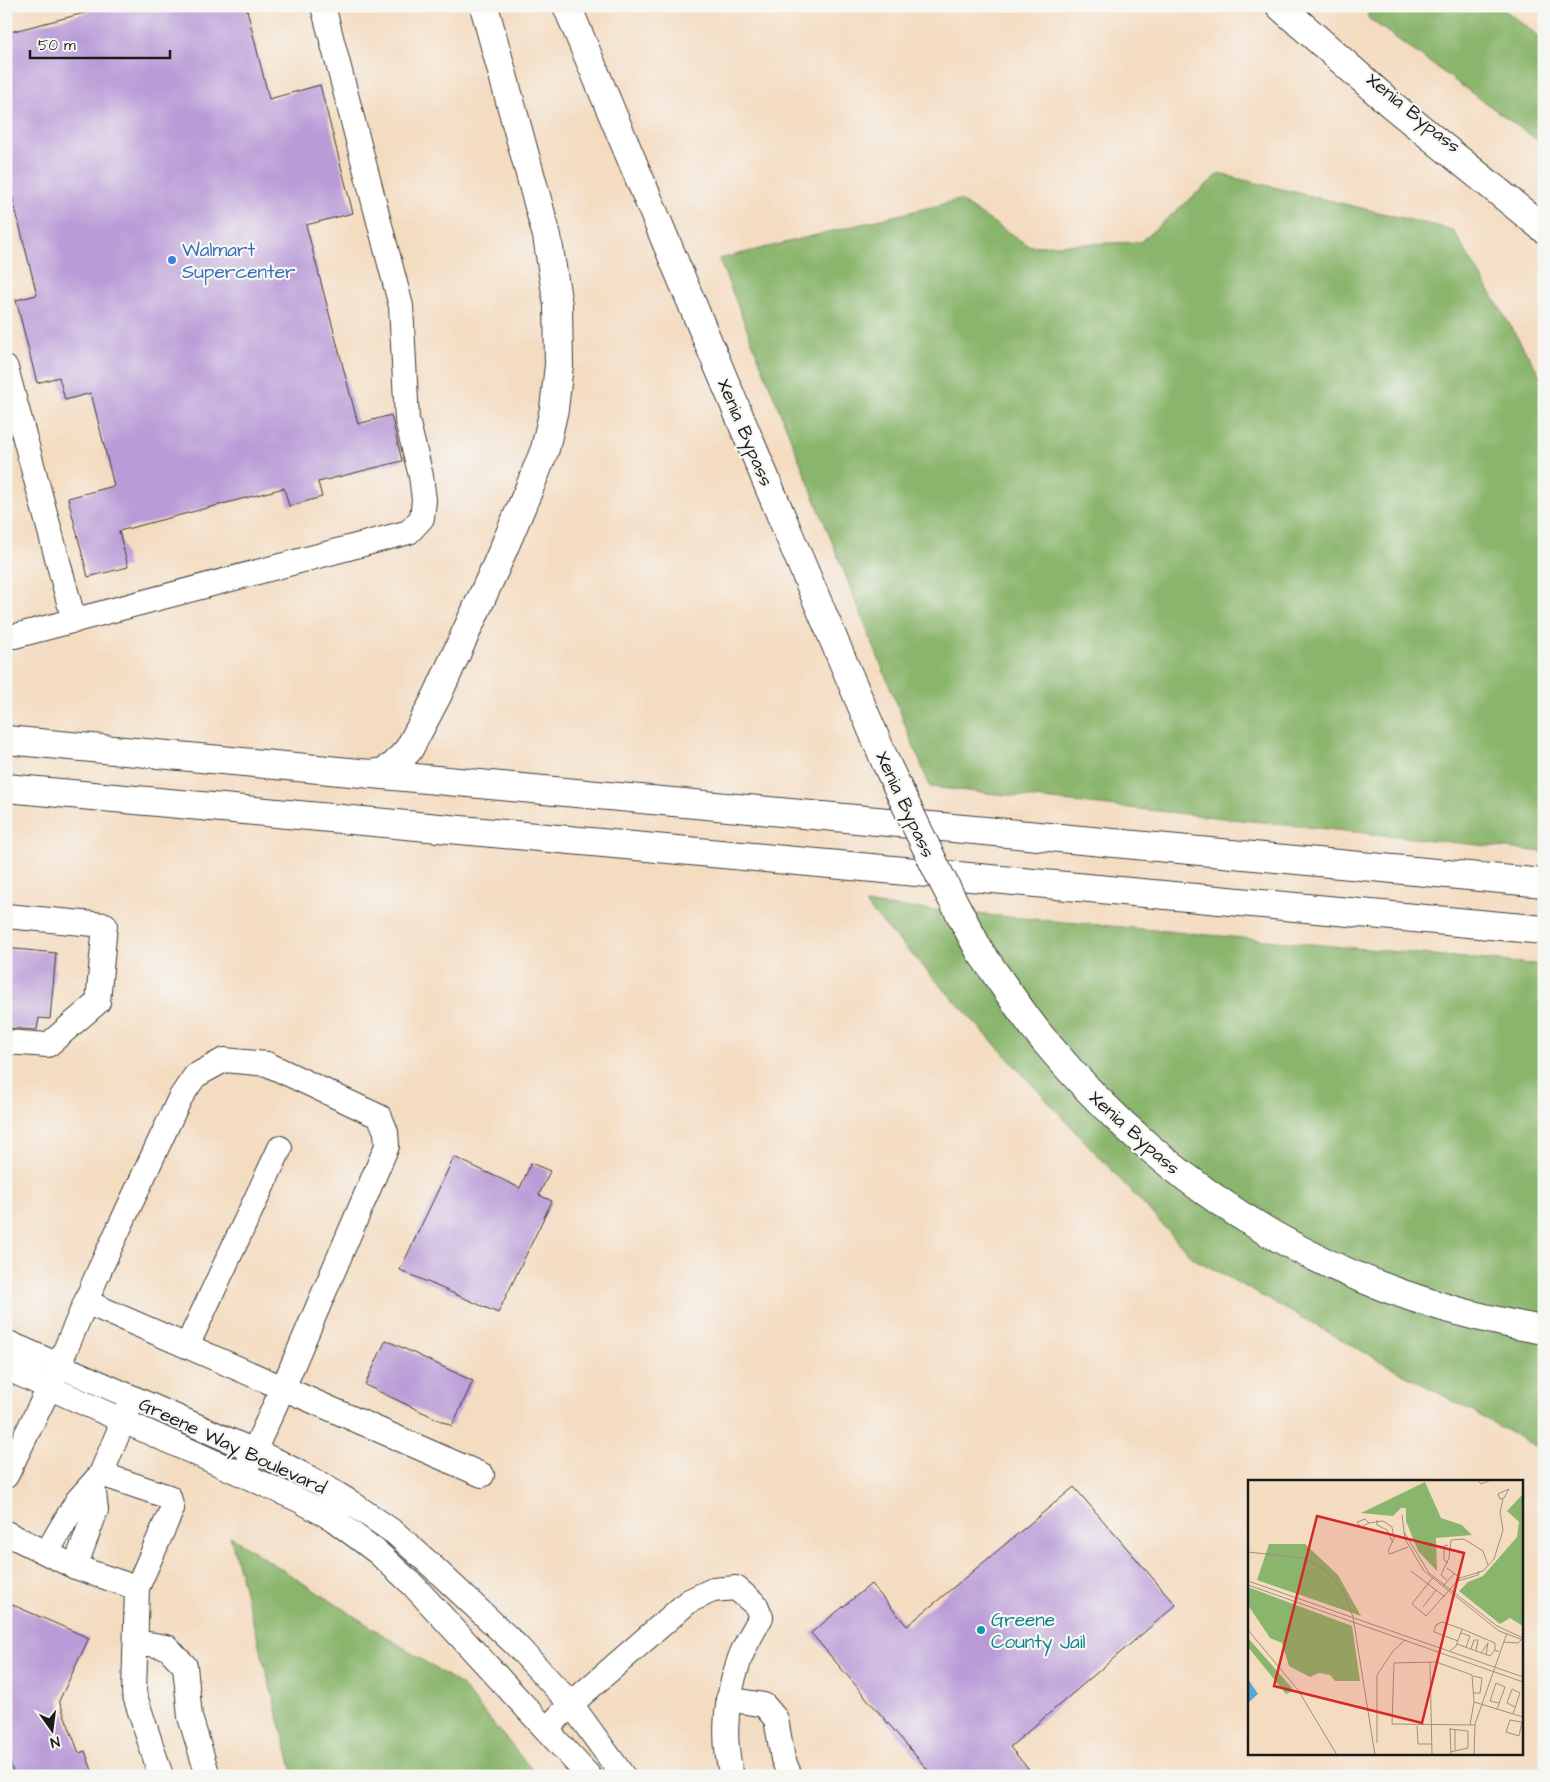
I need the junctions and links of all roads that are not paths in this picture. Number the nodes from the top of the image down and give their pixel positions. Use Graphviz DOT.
graph roads {
  1 [pos="323,6"];
  2 [pos="484,6"];
  3 [pos="567,6"];
  4 [pos="1280,6"];
  5 [pos="1286,6"];
  6 [pos="1544,215"];
  7 [pos="1544,229"];
  8 [pos="6,368"];
  9 [pos="74,621"];
  10 [pos="6,636"];
  11 [pos="6,740"];
  12 [pos="371,774"];
  13 [pos="6,788"];
  14 [pos="1544,883"];
  15 [pos="6,916"];
  16 [pos="1544,930"];
  17 [pos="6,1042"];
  18 [pos="280,1148"];
  19 [pos="86,1302"];
  20 [pos="1544,1330"];
  21 [pos="6,1342"];
  22 [pos="187,1346"];
  23 [pos="59,1365"];
  24 [pos="6,1368"];
  25 [pos="49,1388"];
  26 [pos="283,1388"];
  27 [pos="134,1398"];
  28 [pos="122,1421"];
  29 [pos="254,1451"];
  30 [pos="243,1475"];
  31 [pos="482,1475"];
  32 [pos="6,1476"];
  33 [pos="97,1479"];
  34 [pos="6,1533"];
  35 [pos="47,1552"];
  36 [pos="75,1567"];
  37 [pos="137,1588"];
  38 [pos="136,1642"];
  39 [pos="728,1698"];
  40 [pos="571,1704"];
  41 [pos="547,1729"];
  42 [pos="161,1776"];
  43 [pos="208,1776"];
  44 [pos="590,1776"];
  45 [pos="623,1776"];
  46 [pos="732,1776"];
  47 [pos="790,1776"];
  1 -- 9 [label="street"];
  2 -- 12 [label="main road"];
  3 -- 20 [label="main road, Xenia Bypass, bridge"];
  4 -- 7 [label="main road"];
  5 -- 6 [label="main road, Xenia Bypass"];
  8 -- 9 [label="street"];
  9 -- 10 [label="street"];
  11 -- 12 [label="main road"];
  12 -- 14 [label="main road"];
  13 -- 16 [label="main road"];
  15 -- 17 [label="street"];
  18 -- 22 [label="street"];
  19 -- 22 [label="street"];
  19 -- 23 [label="street"];
  19 -- 26 [label="street"];
  21 -- 23 [label="street, Greene Way Boulevard"];
  22 -- 26 [label="street"];
  23 -- 25 [label="street"];
  23 -- 27 [label="street, Greene Way Boulevard"];
  24 -- 25 [label="street, Greene Way Boulevard"];
  25 -- 28 [label="street, Greene Way Boulevard"];
  25 -- 32 [label="street"];
  26 -- 29 [label="street"];
  26 -- 31 [label="street"];
  27 -- 28 [label="street"];
  27 -- 29 [label="street, Greene Way Boulevard"];
  28 -- 30 [label="street, Greene Way Boulevard"];
  28 -- 33 [label="street"];
  29 -- 30 [label="street"];
  29 -- 40 [label="street, Greene Way Boulevard"];
  30 -- 41 [label="street, Greene Way Boulevard"];
  33 -- 35 [label="street"];
  33 -- 36 [label="street"];
  33 -- 37 [label="street"];
  34 -- 35 [label="street"];
  35 -- 36 [label="street"];
  36 -- 37 [label="street"];
  37 -- 38 [label="street"];
  38 -- 42 [label="street"];
  38 -- 43 [label="street"];
  39 -- 40 [label="street"];
  39 -- 46 [label="street"];
  39 -- 47 [label="street"];
  40 -- 41 [label="street"];
  40 -- 45 [label="street, Greene Way Boulevard"];
  41 -- 44 [label="street, Greene Way Boulevard"];
}
